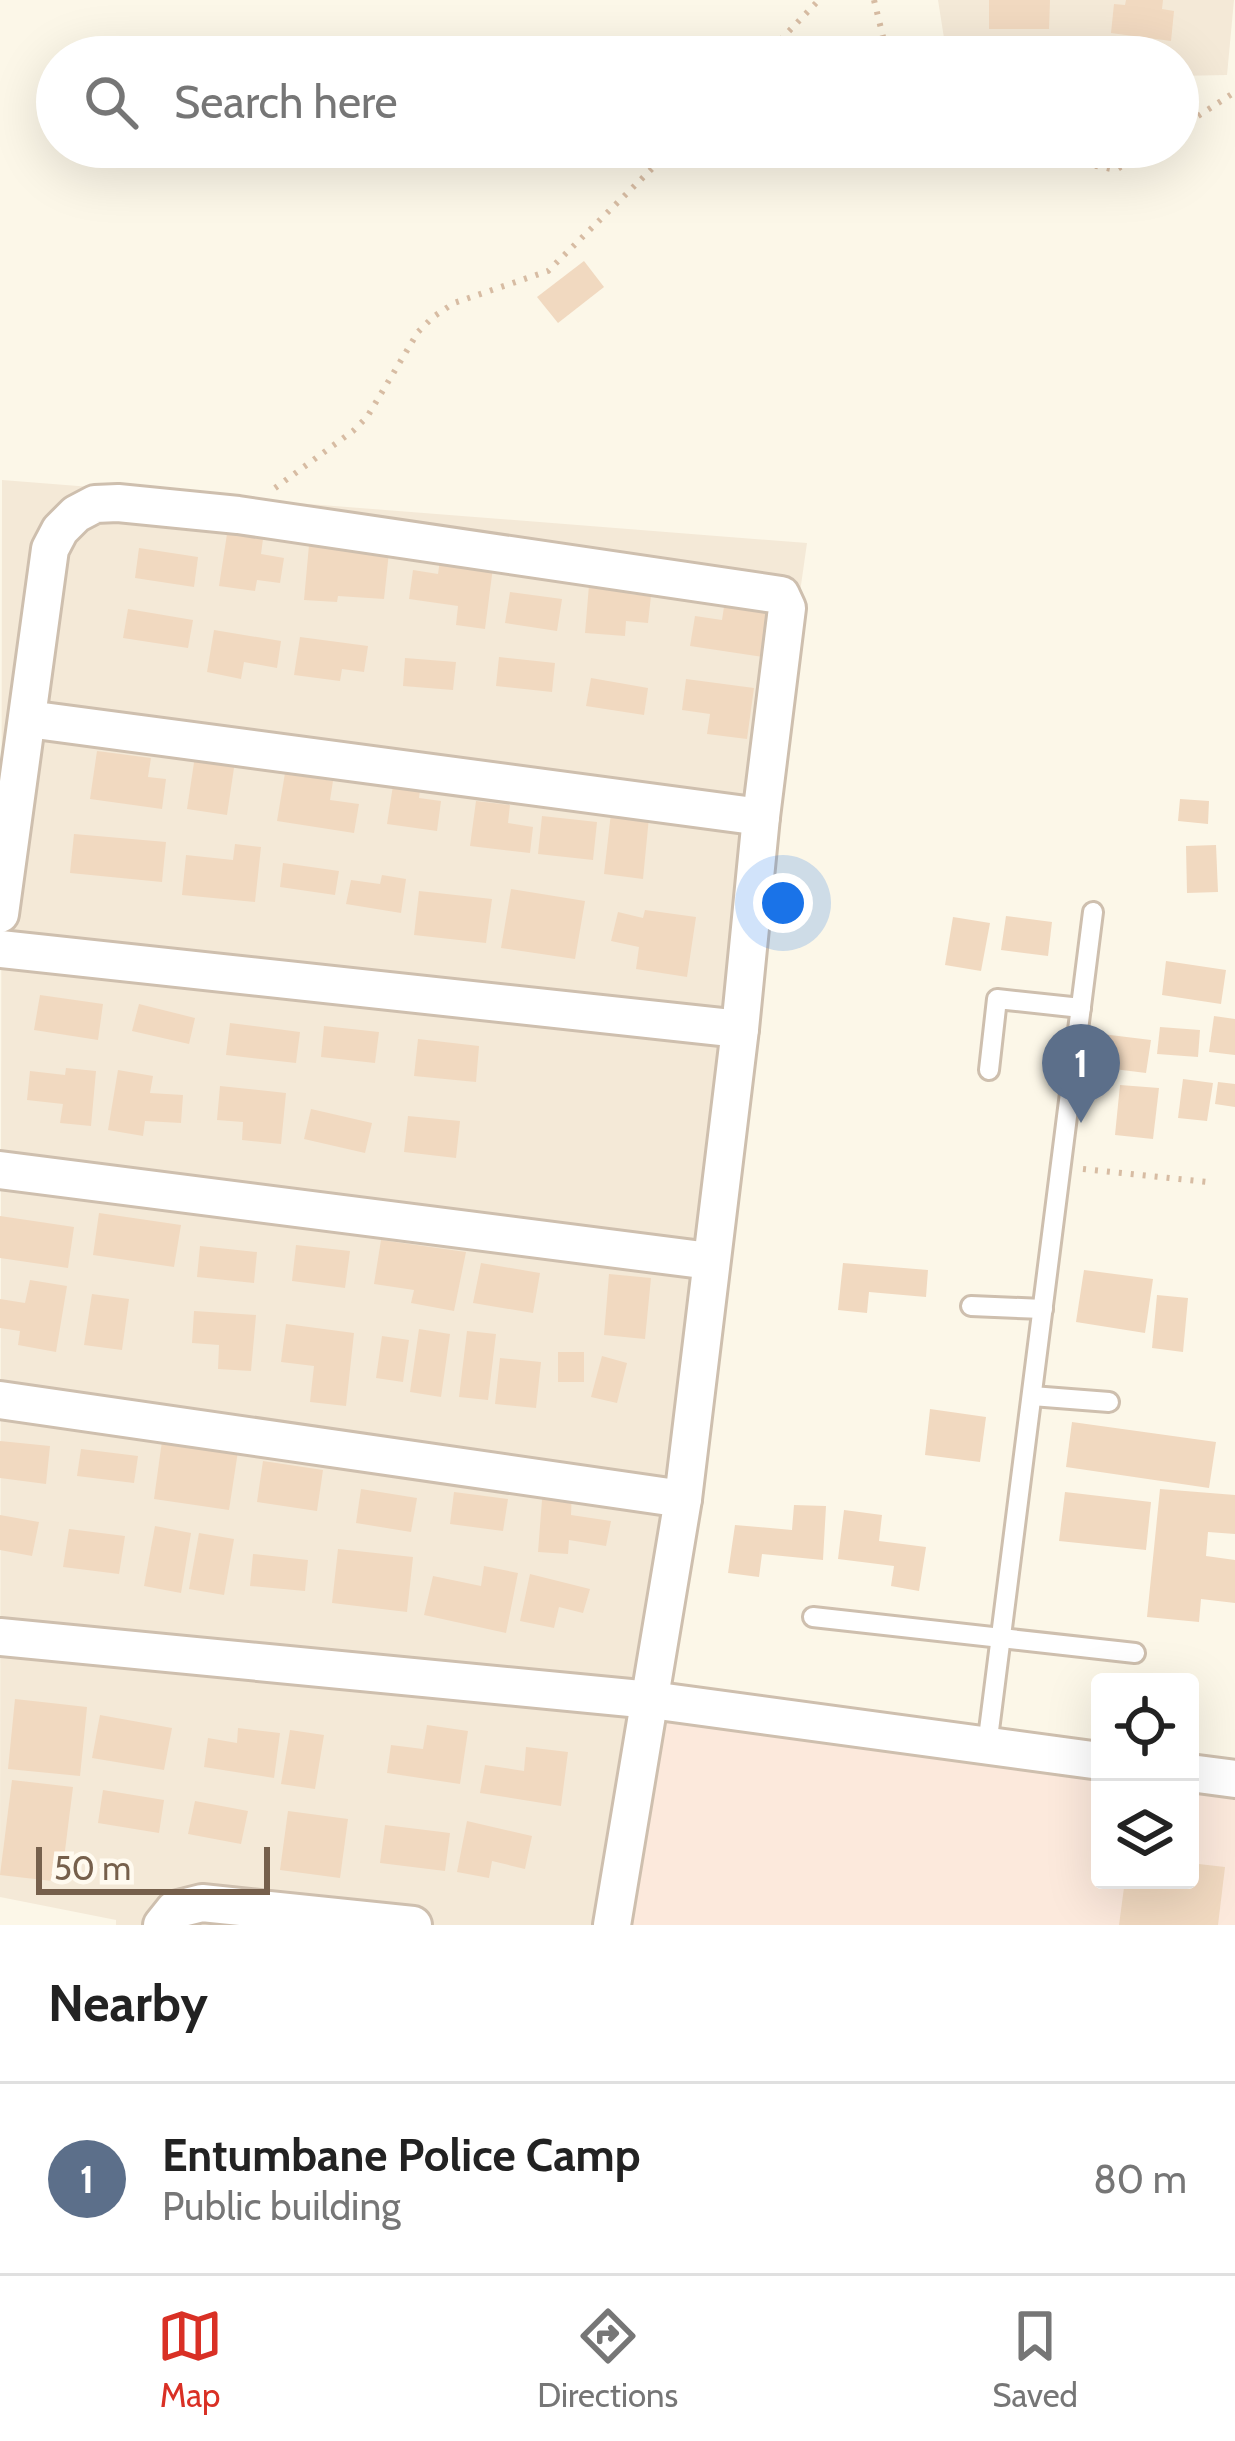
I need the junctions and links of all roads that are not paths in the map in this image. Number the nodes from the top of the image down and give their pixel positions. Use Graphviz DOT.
graph roads {
  1 [pos="28,719"];
  2 [pos="760,817"];
  3 [pos="1093,912"];
  4 [pos="0,914"];
  5 [pos="0,949"];
  6 [pos="1081,1008"];
  7 [pos="740,1029"];
  8 [pos="989,1070"];
  9 [pos="0,1170"];
  10 [pos="710,1261"];
  11 [pos="971,1306"];
  12 [pos="1043,1310"];
  13 [pos="1032,1396"];
  14 [pos="0,1400"];
  15 [pos="1109,1402"];
  16 [pos="683,1499"];
  17 [pos="813,1617"];
  18 [pos="0,1636"];
  19 [pos="1001,1638"];
  20 [pos="1135,1653"];
  21 [pos="651,1700"];
  22 [pos="987,1746"];
  23 [pos="1091,1760"];
  24 [pos="1199,1774"];
  25 [pos="1235,1779"];
  26 [pos="162,1925"];
  27 [pos="413,1925"];
  28 [pos="612,1925"];
  1 -- 2 [label="street"];
  1 -- 2 [label="street"];
  1 -- 4 [label="street"];
  2 -- 7 [label="street"];
  3 -- 6 [label="lane"];
  5 -- 7 [label="street"];
  6 -- 8 [label="lane"];
  6 -- 12 [label="lane"];
  7 -- 10 [label="street"];
  9 -- 10 [label="street"];
  10 -- 16 [label="street"];
  11 -- 12 [label="lane"];
  12 -- 13 [label="lane"];
  13 -- 15 [label="lane"];
  13 -- 19 [label="lane"];
  14 -- 16 [label="street"];
  16 -- 21 [label="street"];
  17 -- 19 [label="lane"];
  18 -- 21 [label="street"];
  19 -- 20 [label="lane"];
  19 -- 22 [label="lane"];
  21 -- 22 [label="street"];
  21 -- 28 [label="street"];
  22 -- 23 [label="street"];
  24 -- 25 [label="street"];
  26 -- 27 [label="street"];
}
